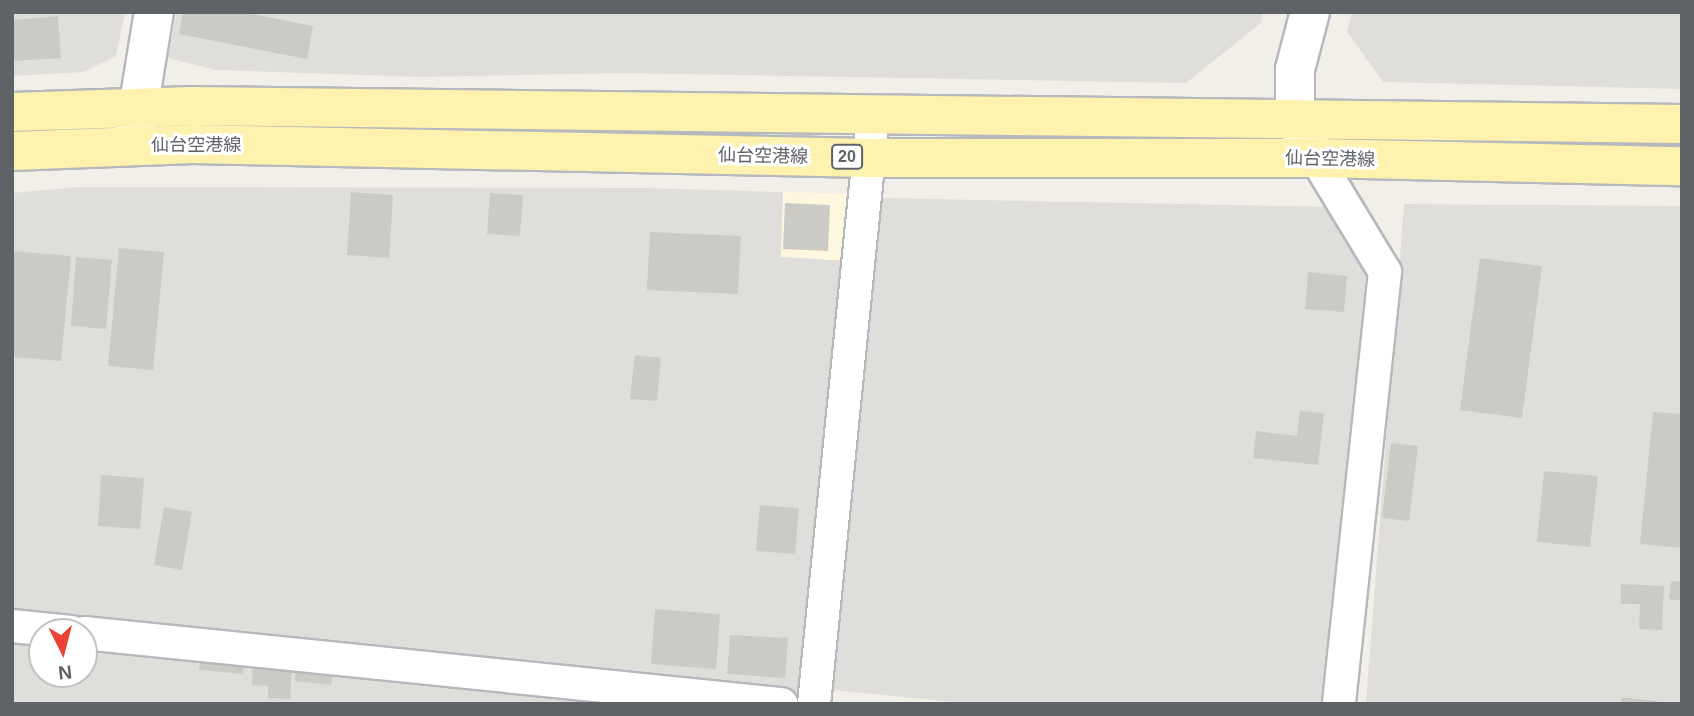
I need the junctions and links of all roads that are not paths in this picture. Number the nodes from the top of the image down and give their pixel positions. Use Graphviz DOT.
graph roads {
  1 [pos="154,12"];
  2 [pos="1310,12"];
  3 [pos="137,106"];
  4 [pos="12,112"];
  5 [pos="873,115"];
  6 [pos="1295,119"];
  7 [pos="1682,124"];
  8 [pos="133,145"];
  9 [pos="12,151"];
  10 [pos="870,158"];
  11 [pos="1316,158"];
  12 [pos="1682,166"];
  13 [pos="98,634"];
  14 [pos="781,704"];
  15 [pos="814,704"];
  16 [pos="1339,704"];
  1 -- 3 [label="street"];
  2 -- 6 [label="street"];
  3 -- 4 [label="main road"];
  3 -- 5 [label="main road"];
  3 -- 8 [label="street"];
  5 -- 6 [label="main road"];
  5 -- 10 [label="street"];
  6 -- 7 [label="main road"];
  6 -- 11 [label="street"];
  8 -- 9 [label="main road, 仙台空港線 / 20"];
  8 -- 10 [label="main road, 仙台空港線 / 20"];
  10 -- 11 [label="main road, 仙台空港線 / 20"];
  10 -- 15 [label="street"];
  11 -- 12 [label="main road, 仙台空港線 / 20"];
  11 -- 16 [label="street"];
  13 -- 14 [label="street"];
}
